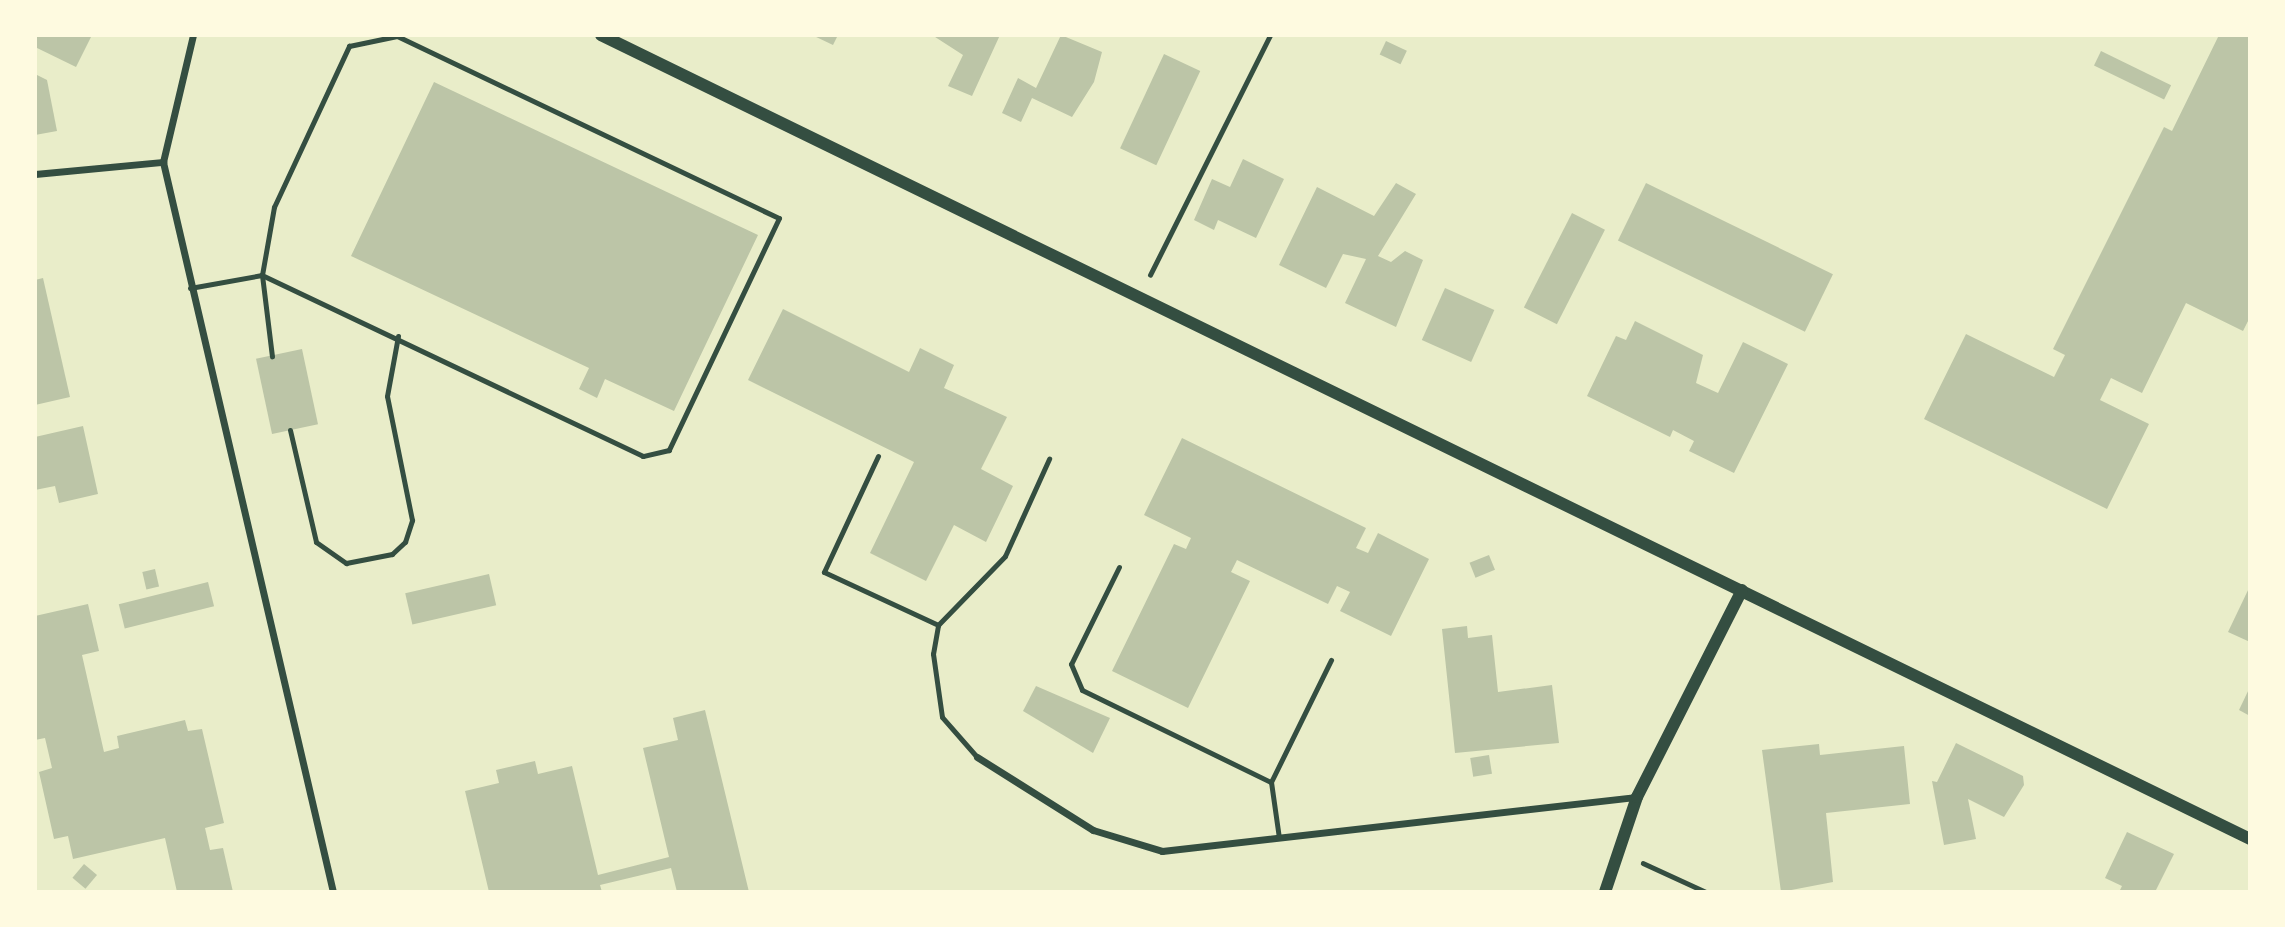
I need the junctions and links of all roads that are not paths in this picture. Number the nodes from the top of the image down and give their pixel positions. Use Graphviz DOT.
graph roads {
  1 [pos="193,35"];
  2 [pos="601,35"];
  3 [pos="163,162"];
  4 [pos="35,174"];
  5 [pos="262,275"];
  6 [pos="190,288"];
  7 [pos="398,336"];
  8 [pos="272,356"];
  9 [pos="290,430"];
  10 [pos="878,456"];
  11 [pos="1049,459"];
  12 [pos="1119,567"];
  13 [pos="1742,590"];
  14 [pos="938,625"];
  15 [pos="1331,660"];
  16 [pos="977,757"];
  17 [pos="1271,782"];
  18 [pos="1637,797"];
  19 [pos="1279,838"];
  20 [pos="2250,839"];
  21 [pos="333,892"];
  22 [pos="1605,892"];
  1 -- 3 [label="street"];
  2 -- 13 [label="street"];
  3 -- 4 [label="street"];
  3 -- 6 [label="street"];
  5 -- 6 [label="lane"];
  5 -- 7 [label="lane"];
  5 -- 7 [label="lane"];
  5 -- 8 [label="lane"];
  6 -- 21 [label="street"];
  7 -- 9 [label="lane"];
  10 -- 14 [label="lane"];
  11 -- 14 [label="lane"];
  12 -- 17 [label="lane"];
  13 -- 18 [label="street"];
  13 -- 20 [label="street"];
  14 -- 16 [label="lane"];
  15 -- 17 [label="lane"];
  16 -- 19 [label="street"];
  17 -- 19 [label="lane"];
  18 -- 19 [label="street"];
  18 -- 22 [label="street"];
}
